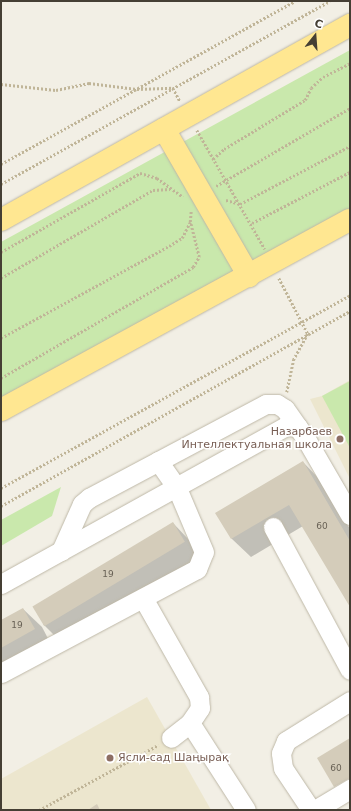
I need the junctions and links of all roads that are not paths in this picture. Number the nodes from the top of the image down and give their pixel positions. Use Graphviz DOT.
graph roads {
  1 [pos="350,25"];
  2 [pos="164,129"];
  3 [pos="1,220"];
  4 [pos="350,220"];
  5 [pos="249,276"];
  6 [pos="1,410"];
  7 [pos="298,428"];
  8 [pos="158,461"];
  9 [pos="177,488"];
  10 [pos="350,515"];
  11 [pos="273,527"];
  12 [pos="61,551"];
  13 [pos="1,584"];
  14 [pos="143,598"];
  15 [pos="350,670"];
  16 [pos="1,673"];
  17 [pos="350,700"];
  18 [pos="190,723"];
  19 [pos="171,738"];
  20 [pos="350,789"];
  21 [pos="246,810"];
  22 [pos="311,810"];
  23 [pos="315,810"];
  1 -- 2 [label="main road"];
  2 -- 3 [label="main road"];
  2 -- 5 [label="main road"];
  4 -- 5 [label="main road"];
  5 -- 6 [label="main road"];
  7 -- 8 [label="lane"];
  7 -- 9 [label="lane"];
  7 -- 10 [label="lane"];
  8 -- 9 [label="lane"];
  8 -- 12 [label="lane"];
  9 -- 12 [label="lane"];
  9 -- 14 [label="lane"];
  11 -- 15 [label="lane"];
  12 -- 13 [label="lane"];
  14 -- 16 [label="lane"];
  14 -- 18 [label="lane"];
  17 -- 22 [label="lane"];
  18 -- 19 [label="lane"];
  18 -- 21 [label="lane"];
  20 -- 23 [label="lane"];
}
